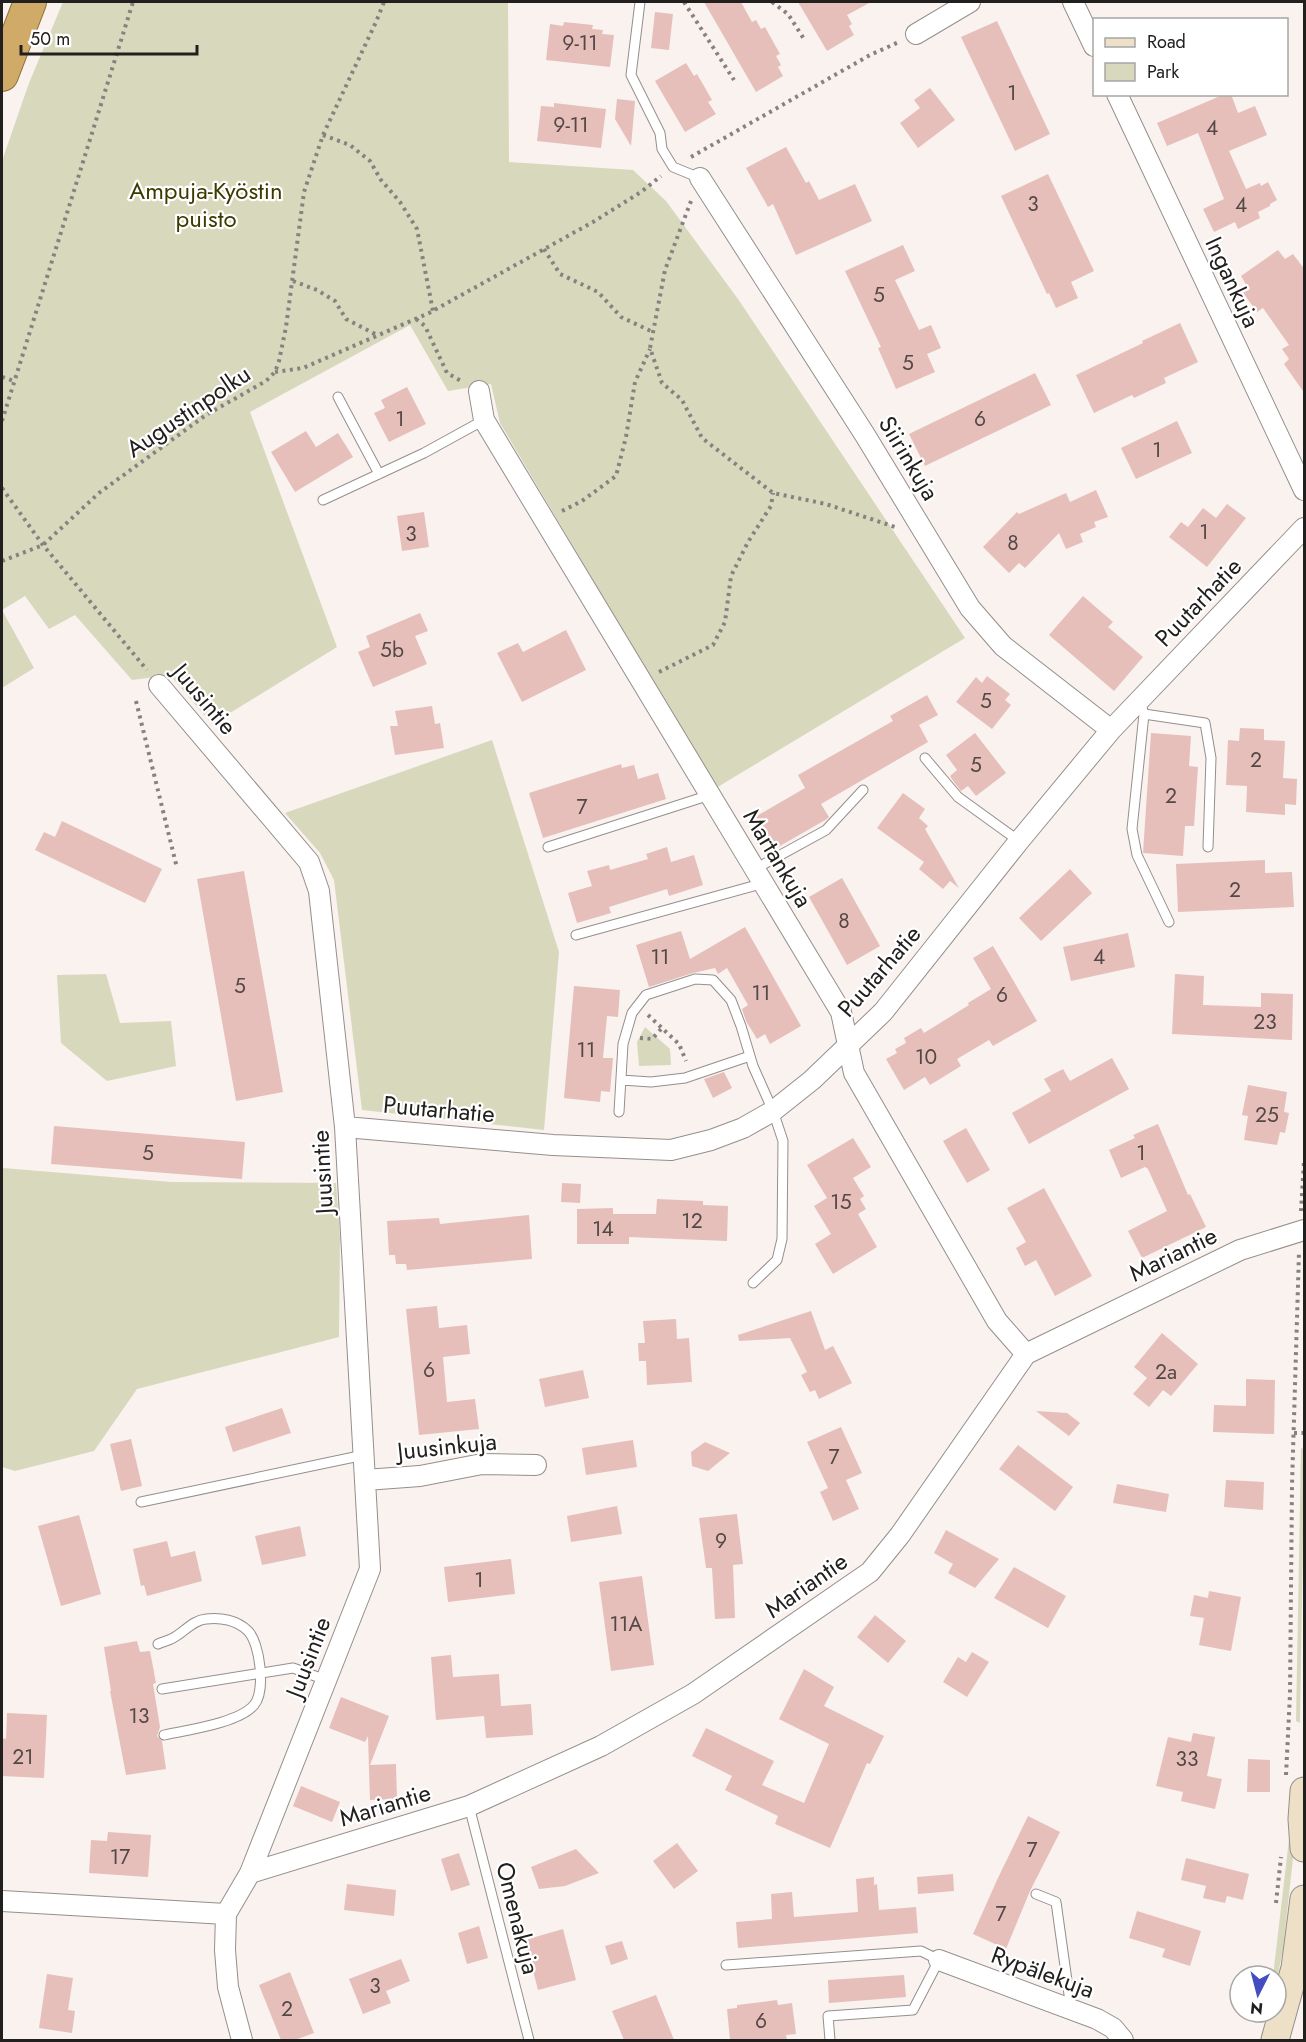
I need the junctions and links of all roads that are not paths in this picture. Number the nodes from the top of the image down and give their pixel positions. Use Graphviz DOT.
graph roads {
  1 [pos="30,2"];
  2 [pos="640,2"];
  3 [pos="970,2"];
  4 [pos="1073,2"];
  5 [pos="916,34"];
  6 [pos="1093,42"];
  7 [pos="2,75"];
  8 [pos="1118,96"];
  9 [pos="700,178"];
  10 [pos="479,391"];
  11 [pos="338,397"];
  12 [pos="484,420"];
  13 [pos="379,474"];
  14 [pos="1305,490"];
  15 [pos="323,500"];
  16 [pos="1305,528"];
  17 [pos="159,685"];
  18 [pos="1142,707"];
  19 [pos="1111,730"];
  20 [pos="926,758"];
  21 [pos="863,790"];
  22 [pos="710,795"];
  23 [pos="1018,842"];
  24 [pos="549,847"];
  25 [pos="1208,847"];
  26 [pos="759,876"];
  27 [pos="1169,922"];
  28 [pos="576,935"];
  29 [pos="849,1045"];
  30 [pos="750,1056"];
  31 [pos="621,1080"];
  32 [pos="774,1111"];
  33 [pos="619,1112"];
  34 [pos="345,1127"];
  35 [pos="1302,1230"];
  36 [pos="753,1283"];
  37 [pos="1026,1353"];
  38 [pos="364,1455"];
  39 [pos="536,1465"];
  40 [pos="365,1480"];
  41 [pos="141,1502"];
  42 [pos="158,1644"];
  43 [pos="261,1673"];
  44 [pos="326,1680"];
  45 [pos="162,1689"];
  46 [pos="164,1735"];
  47 [pos="1295,1786"];
  48 [pos="469,1806"];
  49 [pos="1293,1849"];
  50 [pos="250,1873"];
  51 [pos="1036,1894"];
  52 [pos="1305,1899"];
  53 [pos="2,1901"];
  54 [pos="226,1914"];
  55 [pos="939,1960"];
  56 [pos="726,1965"];
  57 [pos="1071,2009"];
  58 [pos="242,2040"];
  59 [pos="529,2040"];
  60 [pos="830,2040"];
  61 [pos="1123,2040"];
  62 [pos="1275,2040"];
  1 -- 7 [label="highway"];
  2 -- 9 [label="lane"];
  3 -- 5 [label="street"];
  4 -- 6 [label="street"];
  8 -- 14 [label="street, Ingankuja"];
  9 -- 19 [label="street, Siirinkuja"];
  10 -- 12 [label="street, Martankuja"];
  11 -- 13 [label="lane"];
  12 -- 13 [label="lane"];
  12 -- 22 [label="street, Martankuja"];
  13 -- 15 [label="lane"];
  16 -- 18 [label="street, Puutarhatie"];
  17 -- 34 [label="street, Juusintie"];
  18 -- 19 [label="street, Puutarhatie"];
  18 -- 25 [label="lane"];
  18 -- 27 [label="lane"];
  19 -- 23 [label="street, Puutarhatie"];
  20 -- 23 [label="lane"];
  21 -- 26 [label="lane"];
  22 -- 24 [label="lane"];
  22 -- 26 [label="street, Martankuja"];
  23 -- 29 [label="street, Puutarhatie"];
  26 -- 28 [label="lane"];
  26 -- 29 [label="street, Martankuja"];
  29 -- 32 [label="street, Puutarhatie"];
  29 -- 37 [label="street, Martankuja"];
  30 -- 31 [label="lane"];
  30 -- 31 [label="lane"];
  30 -- 32 [label="lane"];
  31 -- 33 [label="lane"];
  32 -- 34 [label="street, Puutarhatie"];
  32 -- 36 [label="lane"];
  34 -- 38 [label="street, Juusintie"];
  35 -- 37 [label="street, Mariantie"];
  37 -- 48 [label="street, Mariantie"];
  38 -- 40 [label="street, Juusintie"];
  38 -- 41 [label="lane"];
  39 -- 40 [label="street, Juusinkuja"];
  40 -- 44 [label="street, Juusintie"];
  42 -- 43 [label="lane"];
  43 -- 44 [label="lane"];
  43 -- 45 [label="lane"];
  43 -- 46 [label="lane"];
  44 -- 50 [label="street, Juusintie"];
  47 -- 49 [label="main road"];
  48 -- 50 [label="street, Mariantie"];
  48 -- 59 [label="lane, Omenakuja"];
  50 -- 54 [label="street, Juusintie"];
  51 -- 57 [label="lane"];
  52 -- 62 [label="main road"];
  53 -- 54 [label="street"];
  54 -- 58 [label="street"];
  55 -- 56 [label="lane"];
  55 -- 57 [label="street, Rypälekuja"];
  55 -- 60 [label="lane"];
  57 -- 61 [label="street, Rypälekuja"];
}
